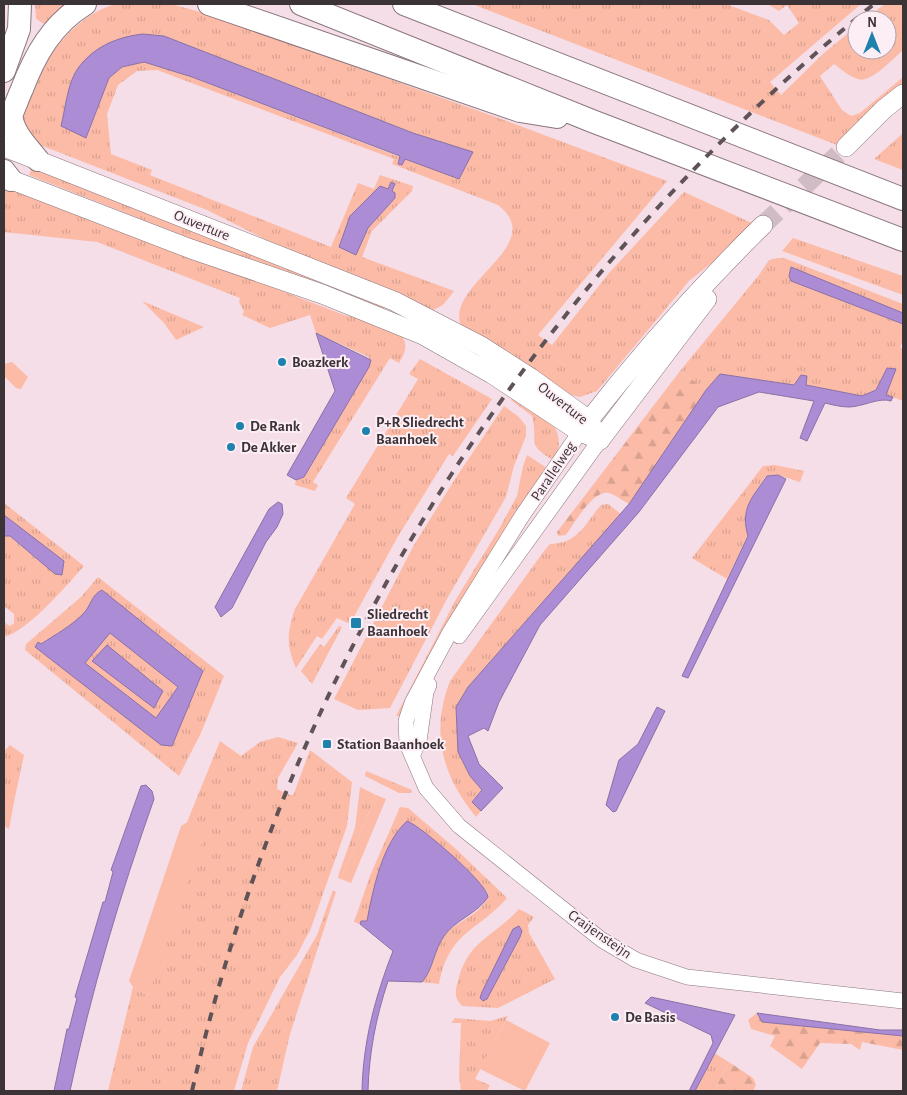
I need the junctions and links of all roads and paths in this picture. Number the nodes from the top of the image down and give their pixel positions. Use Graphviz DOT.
graph roads {
  1 [pos="20,4"];
  2 [pos="85,4"];
  3 [pos="209,4"];
  4 [pos="301,4"];
  5 [pos="404,4"];
  6 [pos="4,71"];
  7 [pos="903,94"];
  8 [pos="903,111"];
  9 [pos="8,121"];
  10 [pos="592,122"];
  11 [pos="719,129"];
  12 [pos="4,147"];
  13 [pos="38,160"];
  14 [pos="6,176"];
  15 [pos="903,186"];
  16 [pos="903,199"];
  17 [pos="903,240"];
  18 [pos="584,426"];
  19 [pos="600,440"];
  20 [pos="414,758"];
  21 [pos="903,1001"];
  1 -- 6 [label="highway"];
  2 -- 9 [label="highway"];
  3 -- 10 [label="highway"];
  4 -- 10 [label="highway"];
  5 -- 11 [label="highway"];
  7 -- 8 [label="main road"];
  9 -- 13 [label="highway"];
  10 -- 17 [label="highway"];
  11 -- 15 [label="highway"];
  11 -- 16 [label="highway"];
  12 -- 13 [label="main road, Ouverture"];
  13 -- 18 [label="main road, Ouverture"];
  14 -- 18 [label="main road, Ouverture"];
  18 -- 19 [label="main road, Ouverture"];
  18 -- 19 [label="main road, Parallelweg"];
  18 -- 20 [label="street, Parallelweg"];
  19 -- 20 [label="street, Parallelweg"];
  20 -- 21 [label="street, Craijensteijn"];
}
